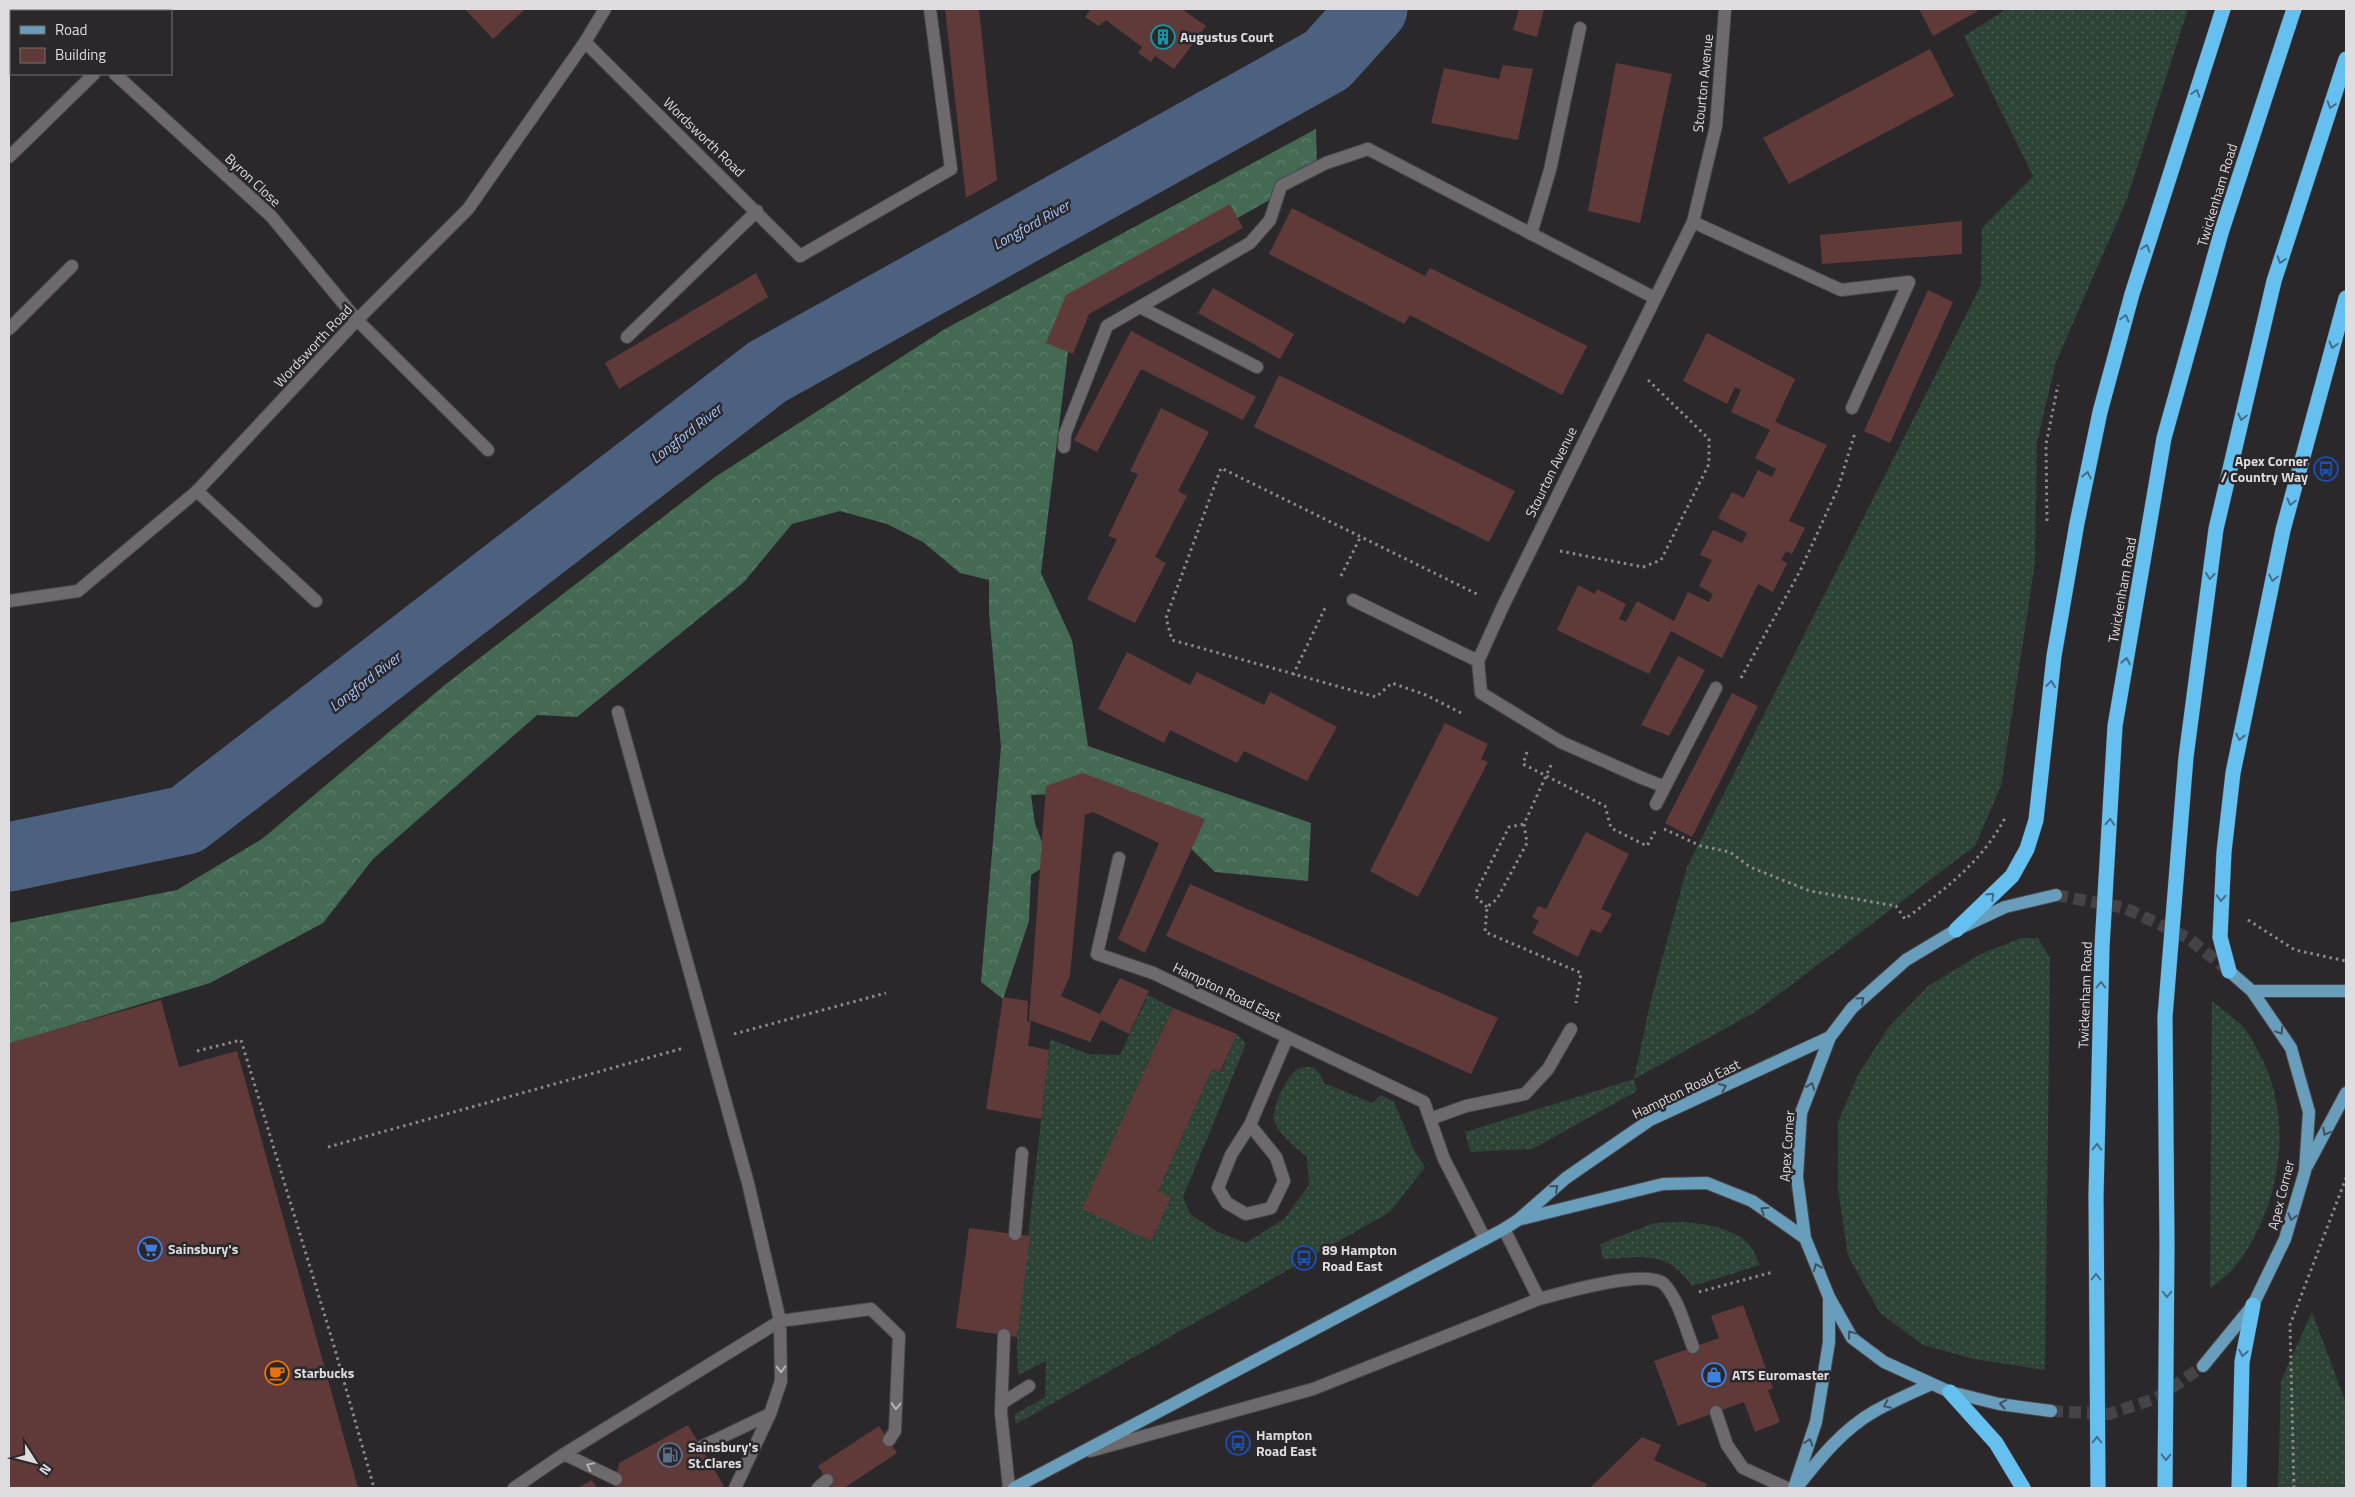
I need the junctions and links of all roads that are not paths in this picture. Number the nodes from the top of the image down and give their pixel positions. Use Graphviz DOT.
graph roads {
  1 [pos="605,9"];
  2 [pos="930,9"];
  3 [pos="1725,9"];
  4 [pos="2224,9"];
  5 [pos="2294,9"];
  6 [pos="1580,28"];
  7 [pos="585,42"];
  8 [pos="2346,59"];
  9 [pos="93,75"];
  10 [pos="116,75"];
  11 [pos="9,158"];
  12 [pos="757,211"];
  13 [pos="1692,222"];
  14 [pos="1531,234"];
  15 [pos="72,266"];
  16 [pos="1655,298"];
  17 [pos="2346,298"];
  18 [pos="1140,307"];
  19 [pos="357,320"];
  20 [pos="9,329"];
  21 [pos="626,337"];
  22 [pos="1257,367"];
  23 [pos="1852,408"];
  24 [pos="1064,447"];
  25 [pos="488,450"];
  26 [pos="197,491"];
  27 [pos="1353,600"];
  28 [pos="9,601"];
  29 [pos="316,602"];
  30 [pos="1478,661"];
  31 [pos="1716,688"];
  32 [pos="618,712"];
  33 [pos="1665,787"];
  34 [pos="1656,804"];
  35 [pos="1119,858"];
  36 [pos="2056,895"];
  37 [pos="1956,930"];
  38 [pos="2228,971"];
  39 [pos="2252,991"];
  40 [pos="2346,991"];
  41 [pos="1571,1029"];
  42 [pos="1830,1037"];
  43 [pos="1287,1038"];
  44 [pos="2346,1093"];
  45 [pos="1430,1119"];
  46 [pos="1250,1125"];
  47 [pos="1022,1154"];
  48 [pos="2305,1170"];
  49 [pos="1518,1220"];
  50 [pos="1504,1229"];
  51 [pos="1015,1234"];
  52 [pos="1805,1238"];
  53 [pos="1485,1239"];
  54 [pos="1830,1297"];
  55 [pos="1540,1299"];
  56 [pos="2253,1306"];
  57 [pos="780,1320"];
  58 [pos="1004,1336"];
  59 [pos="1693,1347"];
  60 [pos="2203,1366"];
  61 [pos="1931,1384"];
  62 [pos="1029,1386"];
  63 [pos="1950,1392"];
  64 [pos="1002,1403"];
  65 [pos="2051,1411"];
  66 [pos="1716,1412"];
  67 [pos="770,1414"];
  68 [pos="889,1440"];
  69 [pos="701,1447"];
  70 [pos="1081,1453"];
  71 [pos="564,1454"];
  72 [pos="616,1479"];
  73 [pos="514,1488"];
  74 [pos="735,1488"];
  75 [pos="1009,1488"];
  76 [pos="1014,1488"];
  77 [pos="1787,1488"];
  78 [pos="1795,1488"];
  79 [pos="2023,1488"];
  80 [pos="2098,1488"];
  81 [pos="2166,1488"];
  82 [pos="2239,1488"];
  1 -- 7 [label="street, Wordsworth Road"];
  2 -- 12 [label="street, Wordsworth Road"];
  3 -- 13 [label="street, Stourton Avenue"];
  37 -- 4 [label="highway, one-way"];
  80 -- 5 [label="highway, Twickenham Road, one-way, bridge"];
  6 -- 14 [label="street"];
  7 -- 12 [label="street, Wordsworth Road"];
  7 -- 19 [label="street, Wordsworth Road"];
  8 -- 81 [label="highway, one-way, bridge"];
  9 -- 11 [label="street"];
  10 -- 19 [label="street, Byron Close"];
  12 -- 21 [label="street"];
  13 -- 16 [label="street, Stourton Avenue"];
  13 -- 23 [label="street"];
  14 -- 16 [label="street"];
  14 -- 18 [label="street"];
  15 -- 20 [label="street"];
  16 -- 30 [label="street, Stourton Avenue"];
  17 -- 38 [label="highway, one-way"];
  18 -- 22 [label="street"];
  18 -- 24 [label="street"];
  19 -- 25 [label="street, Byron Close"];
  19 -- 26 [label="street, Wordsworth Road"];
  26 -- 28 [label="street, Wordsworth Road"];
  26 -- 29 [label="street"];
  27 -- 30 [label="street"];
  30 -- 33 [label="street"];
  31 -- 33 [label="street"];
  32 -- 57 [label="street"];
  33 -- 34 [label="street"];
  35 -- 43 [label="street, Hampton Road East"];
  36 -- 37 [label="main road, Apex Corner"];
  42 -- 37 [label="main road, Apex Corner, one-way"];
  38 -- 39 [label="main road, Apex Corner"];
  39 -- 40 [label="main road"];
  39 -- 48 [label="main road, Apex Corner, one-way"];
  41 -- 45 [label="street"];
  49 -- 42 [label="main road, Hampton Road East, one-way"];
  52 -- 42 [label="main road, Apex Corner, one-way"];
  43 -- 45 [label="street, Hampton Road East"];
  43 -- 46 [label="street, Hampton Road East"];
  44 -- 48 [label="main road, one-way"];
  45 -- 53 [label="street, Hampton Road East"];
  46 -- 46 [label="street, Hampton Road East"];
  47 -- 51 [label="street"];
  48 -- 56 [label="main road, Apex Corner, one-way"];
  49 -- 50 [label="main road, Hampton Road East"];
  52 -- 49 [label="main road, Hampton Road East, one-way"];
  50 -- 53 [label="main road, Hampton Road East"];
  50 -- 55 [label="street"];
  54 -- 52 [label="main road, Apex Corner, one-way"];
  53 -- 70 [label="main road, Hampton Road East"];
  61 -- 54 [label="main road, Apex Corner, one-way"];
  78 -- 54 [label="main road, one-way"];
  55 -- 59 [label="street"];
  55 -- 70 [label="street"];
  56 -- 60 [label="main road, Apex Corner"];
  56 -- 82 [label="highway, one-way"];
  57 -- 67 [label="street, one-way"];
  57 -- 68 [label="street, one-way"];
  57 -- 71 [label="street"];
  58 -- 64 [label="street"];
  61 -- 63 [label="main road, Apex Corner"];
  61 -- 78 [label="main road, one-way"];
  62 -- 64 [label="street"];
  65 -- 63 [label="main road, Apex Corner, one-way"];
  63 -- 79 [label="highway"];
  64 -- 75 [label="street"];
  66 -- 77 [label="street"];
  67 -- 69 [label="street"];
  67 -- 74 [label="street"];
  70 -- 76 [label="main road, Hampton Road East"];
  72 -- 71 [label="street, one-way"];
  71 -- 73 [label="street"];
}
